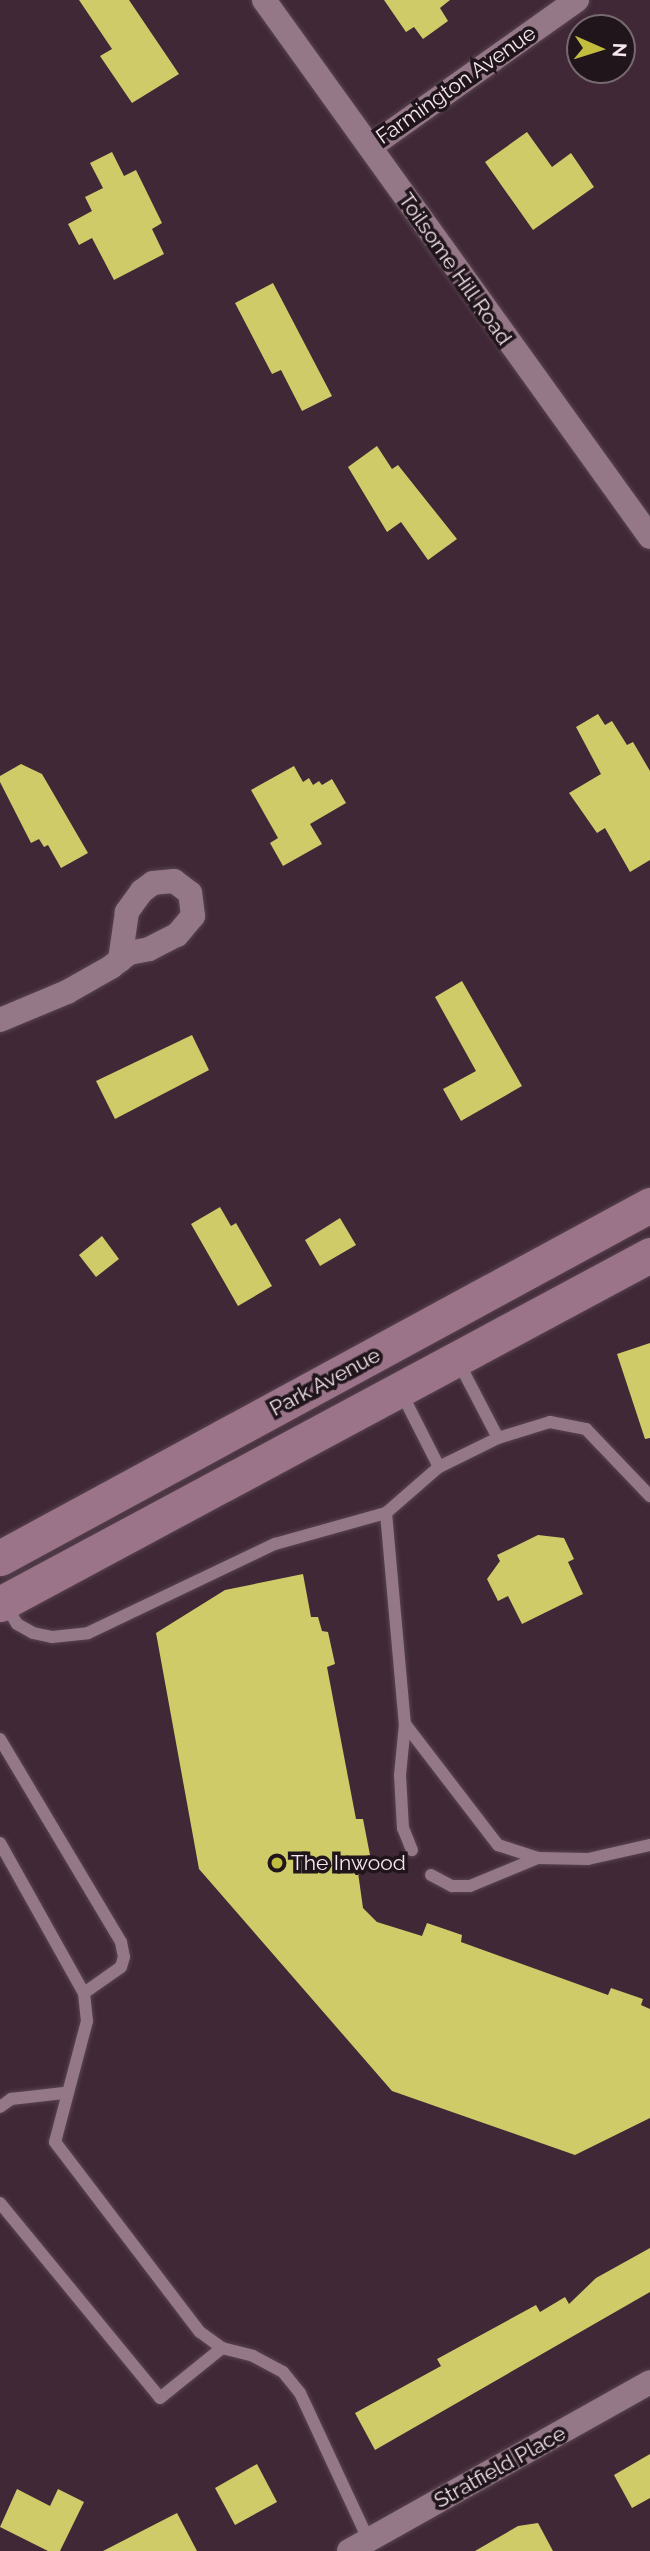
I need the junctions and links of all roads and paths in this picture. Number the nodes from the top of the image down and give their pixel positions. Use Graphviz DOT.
graph roads {
  1 [pos="264,0"];
  2 [pos="577,0"];
  3 [pos="370,147"];
  4 [pos="650,537"];
  5 [pos="121,960"];
  6 [pos="0,1020"];
  7 [pos="650,1205"];
  8 [pos="650,1255"];
  9 [pos="458,1361"];
  10 [pos="401,1392"];
  11 [pos="498,1437"];
  12 [pos="439,1467"];
  13 [pos="650,1496"];
  14 [pos="386,1513"];
  15 [pos="0,1558"];
  16 [pos="1,1601"];
  17 [pos="405,1724"];
  18 [pos="0,1739"];
  19 [pos="0,1843"];
  20 [pos="650,1845"];
  21 [pos="412,1850"];
  22 [pos="538,1858"];
  23 [pos="431,1875"];
  24 [pos="84,1993"];
  25 [pos="64,2093"];
  26 [pos="0,2107"];
  27 [pos="0,2203"];
  28 [pos="222,2348"];
  29 [pos="650,2382"];
  30 [pos="359,2546"];
  1 -- 3 [label="street, Toilsome Hill Road"];
  2 -- 3 [label="street, Farmington Avenue"];
  3 -- 4 [label="street, Toilsome Hill Road"];
  5 -- 6 [label="street"];
  7 -- 15 [label="main road, Park Avenue"];
  8 -- 9 [label="main road, Park Avenue"];
  9 -- 10 [label="main road, Park Avenue"];
  9 -- 11 [label="lane"];
  10 -- 12 [label="lane"];
  10 -- 16 [label="main road, Park Avenue"];
  11 -- 12 [label="lane"];
  11 -- 13 [label="lane"];
  12 -- 14 [label="lane"];
  14 -- 16 [label="lane"];
  14 -- 17 [label="lane"];
  17 -- 21 [label="lane"];
  17 -- 22 [label="lane"];
  18 -- 24 [label="lane"];
  19 -- 24 [label="lane"];
  20 -- 22 [label="lane"];
  22 -- 23 [label="lane"];
  24 -- 25 [label="lane"];
  25 -- 26 [label="lane"];
  25 -- 28 [label="lane"];
  27 -- 28 [label="lane"];
  28 -- 30 [label="lane"];
  29 -- 30 [label="street, Stratfield Place"];
}
